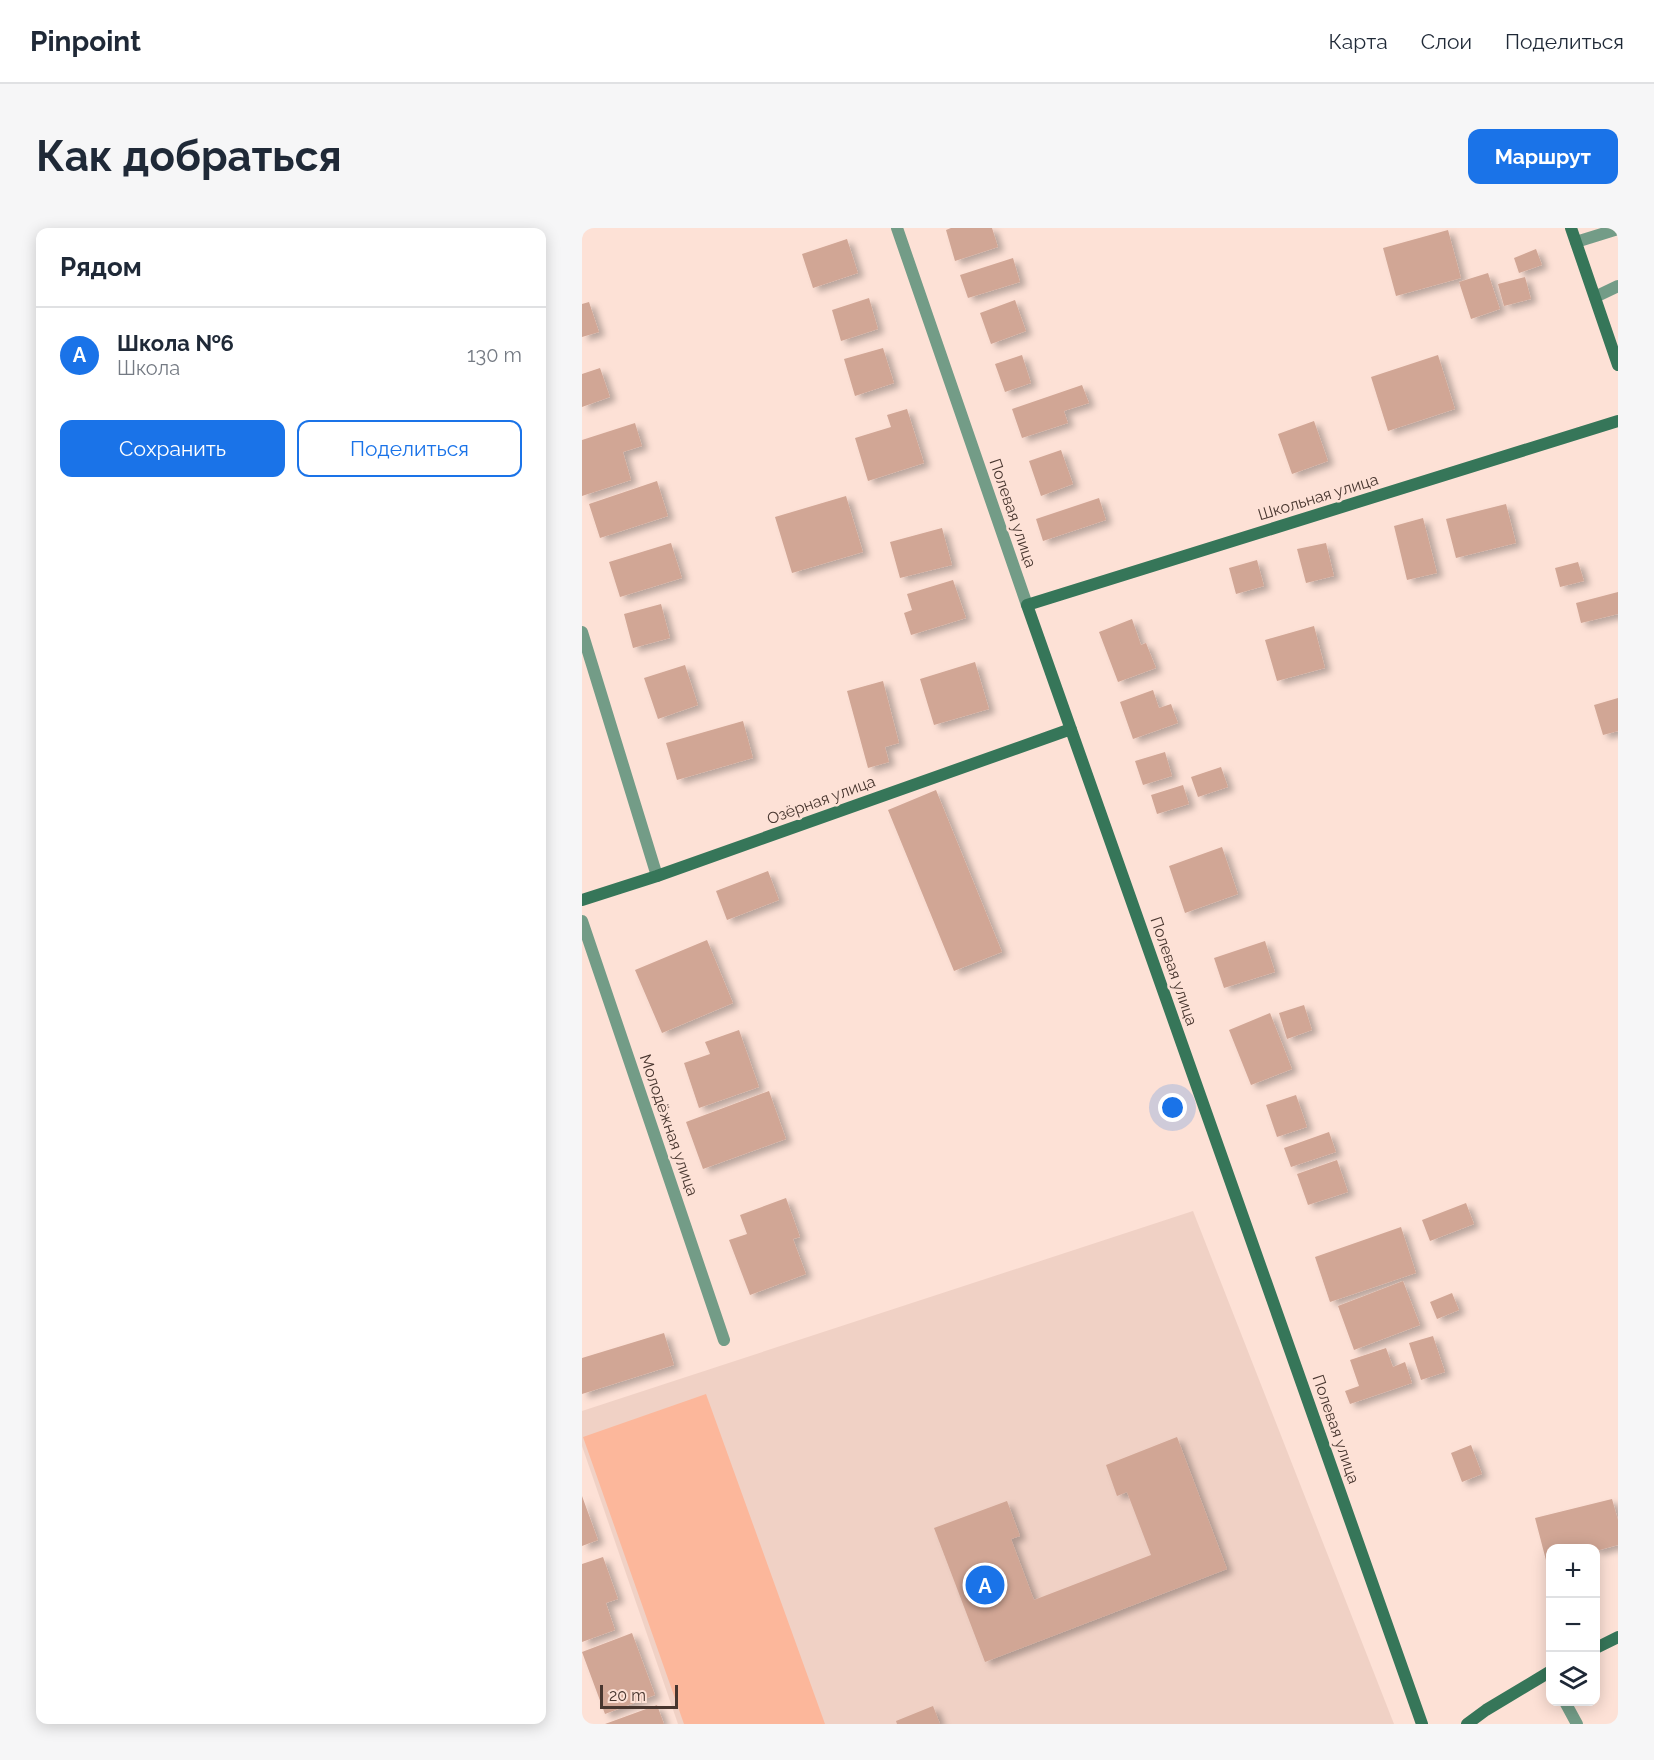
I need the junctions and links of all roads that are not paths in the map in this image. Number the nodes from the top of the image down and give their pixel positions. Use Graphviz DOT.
graph roads {
  1 [pos="897,228"];
  2 [pos="1571,228"];
  3 [pos="1618,229"];
  4 [pos="1576,242"];
  5 [pos="1618,286"];
  6 [pos="1595,297"];
  7 [pos="1618,365"];
  8 [pos="1618,421"];
  9 [pos="1027,605"];
  10 [pos="582,632"];
  11 [pos="1071,729"];
  12 [pos="657,876"];
  13 [pos="582,900"];
  14 [pos="582,921"];
  15 [pos="724,1340"];
  16 [pos="1618,1637"];
  17 [pos="1600,1646"];
  18 [pos="1546,1674"];
  19 [pos="1568,1706"];
  20 [pos="1422,1724"];
  21 [pos="1467,1724"];
  22 [pos="1577,1724"];
  1 -- 9 [label="street, Полевая улица"];
  2 -- 4 [label="street"];
  3 -- 4 [label="street"];
  4 -- 6 [label="street"];
  5 -- 6 [label="street"];
  6 -- 7 [label="street"];
  8 -- 9 [label="street, Школьная улица"];
  9 -- 11 [label="street, Полевая улица"];
  10 -- 12 [label="street"];
  11 -- 12 [label="street, Озёрная улица"];
  11 -- 20 [label="street, Полевая улица"];
  12 -- 13 [label="street, Озёрная улица"];
  14 -- 15 [label="street, Молодёжная улица"];
  16 -- 17 [label="street"];
  18 -- 21 [label="street"];
  19 -- 22 [label="street"];
}
